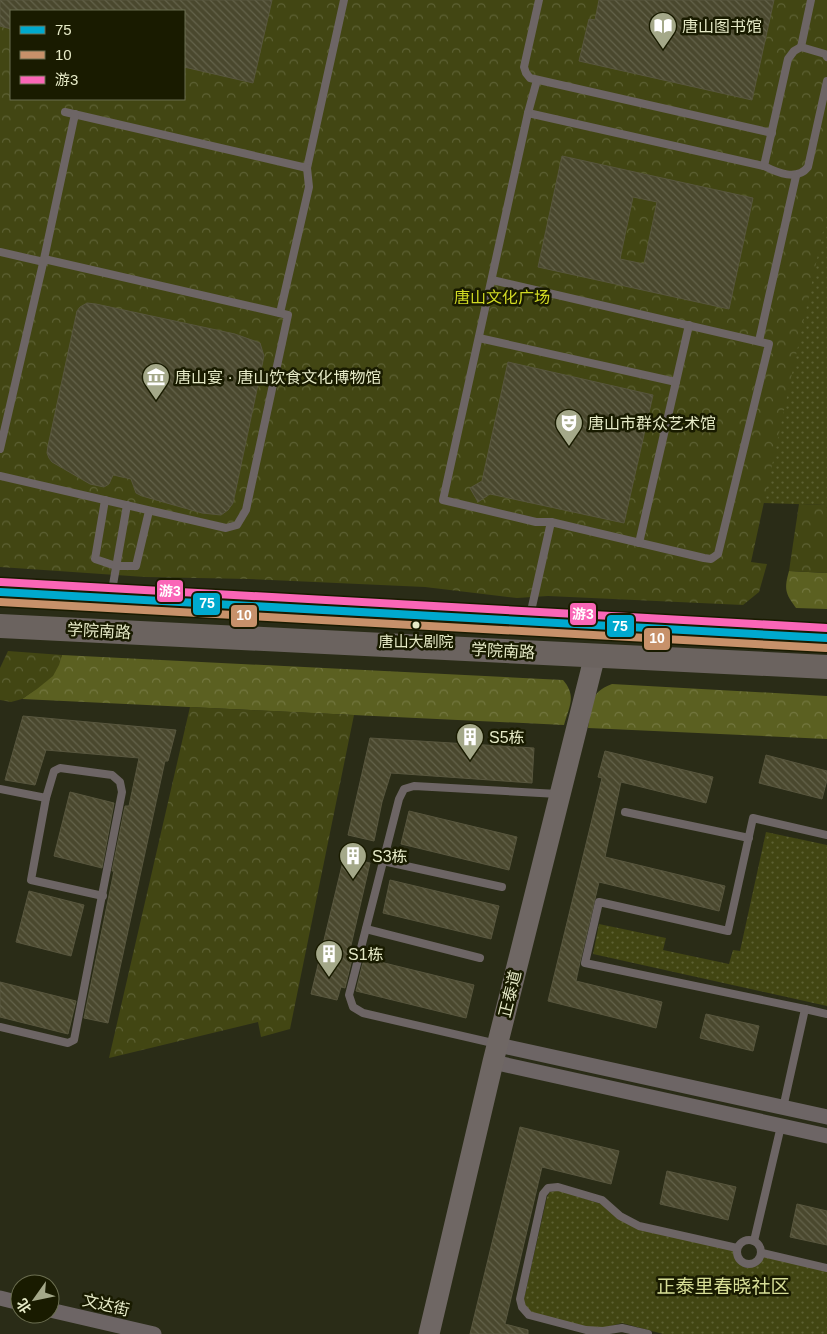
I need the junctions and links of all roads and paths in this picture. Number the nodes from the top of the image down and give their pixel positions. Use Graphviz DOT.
graph roads {
  1 [pos="344,0"];
  2 [pos="539,0"];
  3 [pos="811,0"];
  4 [pos="800,47"];
  5 [pos="827,57"];
  6 [pos="537,80"];
  7 [pos="827,81"];
  8 [pos="65,112"];
  9 [pos="528,113"];
  10 [pos="74,114"];
  11 [pos="772,133"];
  12 [pos="764,166"];
  13 [pos="307,168"];
  14 [pos="796,176"];
  15 [pos="0,252"];
  16 [pos="44,260"];
  17 [pos="492,280"];
  18 [pos="280,313"];
  19 [pos="689,325"];
  20 [pos="479,338"];
  21 [pos="759,341"];
  22 [pos="676,382"];
  23 [pos="0,449"];
  24 [pos="0,476"];
  25 [pos="105,500"];
  26 [pos="127,505"];
  27 [pos="149,510"];
  28 [pos="550,522"];
  29 [pos="640,543"];
  30 [pos="116,566"];
  31 [pos="0,592"];
  32 [pos="110,598"];
  33 [pos="528,622"];
  34 [pos="0,626"];
  35 [pos="827,638"];
  36 [pos="595,655"];
  37 [pos="827,667"];
  38 [pos="0,790"];
  39 [pos="560,795"];
  40 [pos="46,798"];
  41 [pos="625,812"];
  42 [pos="827,835"];
  43 [pos="749,838"];
  44 [pos="383,861"];
  45 [pos="502,887"];
  46 [pos="103,896"];
  47 [pos="366,929"];
  48 [pos="480,958"];
  49 [pos="805,1009"];
  50 [pos="827,1014"];
  51 [pos="0,1027"];
  52 [pos="496,1054"];
  53 [pos="783,1108"];
  54 [pos="827,1117"];
  55 [pos="781,1126"];
  56 [pos="827,1136"];
  57 [pos="754,1241"];
  58 [pos="738,1248"];
  59 [pos="762,1253"];
  60 [pos="827,1268"];
  61 [pos="60,1312"];
  62 [pos="154,1334"];
  63 [pos="429,1334"];
  64 [pos="648,1334"];
  1 -- 13 [label="lane"];
  2 -- 6 [label="lane"];
  3 -- 4 [label="lane"];
  4 -- 5 [label="lane"];
  4 -- 11 [label="lane"];
  6 -- 9 [label="lane"];
  6 -- 11 [label="lane"];
  7 -- 14 [label="lane"];
  8 -- 10 [label="lane"];
  9 -- 12 [label="lane"];
  9 -- 17 [label="lane"];
  10 -- 13 [label="lane"];
  10 -- 16 [label="lane"];
  11 -- 12 [label="lane"];
  12 -- 14 [label="lane"];
  13 -- 18 [label="lane"];
  14 -- 21 [label="lane"];
  15 -- 16 [label="lane"];
  16 -- 18 [label="lane"];
  16 -- 23 [label="lane"];
  17 -- 19 [label="lane"];
  17 -- 20 [label="lane"];
  18 -- 27 [label="lane"];
  19 -- 21 [label="lane"];
  19 -- 22 [label="lane"];
  20 -- 22 [label="lane"];
  20 -- 28 [label="lane"];
  21 -- 29 [label="lane"];
  22 -- 29 [label="lane"];
  24 -- 25 [label="lane"];
  25 -- 26 [label="lane"];
  25 -- 30 [label="lane"];
  26 -- 27 [label="lane"];
  26 -- 30 [label="lane"];
  27 -- 30 [label="lane"];
  28 -- 29 [label="lane"];
  28 -- 33 [label="lane"];
  30 -- 32 [label="lane"];
  31 -- 32 [label="main road, 学院南路"];
  32 -- 33 [label="main road, 学院南路"];
  33 -- 35 [label="main road, 学院南路"];
  34 -- 36 [label="main road, 学院南路"];
  36 -- 37 [label="main road, 学院南路"];
  36 -- 39 [label="street, 正泰道"];
  38 -- 40 [label="lane"];
  39 -- 44 [label="lane"];
  39 -- 52 [label="street, 正泰道"];
  40 -- 46 [label="lane"];
  40 -- 46 [label="lane"];
  41 -- 43 [label="lane"];
  42 -- 43 [label="lane"];
  43 -- 49 [label="lane"];
  44 -- 45 [label="lane"];
  44 -- 47 [label="lane"];
  46 -- 51 [label="lane"];
  47 -- 48 [label="lane"];
  47 -- 52 [label="lane"];
  49 -- 50 [label="lane"];
  49 -- 53 [label="lane"];
  52 -- 53 [label="street"];
  52 -- 55 [label="street"];
  52 -- 63 [label="street, 正泰道"];
  53 -- 54 [label="street"];
  55 -- 56 [label="street"];
  55 -- 57 [label="lane"];
  57 -- 58 [label="lane"];
  57 -- 59 [label="lane"];
  58 -- 59 [label="lane"];
  58 -- 64 [label="lane"];
  59 -- 60 [label="lane"];
  61 -- 62 [label="street, 文达街"];
}
